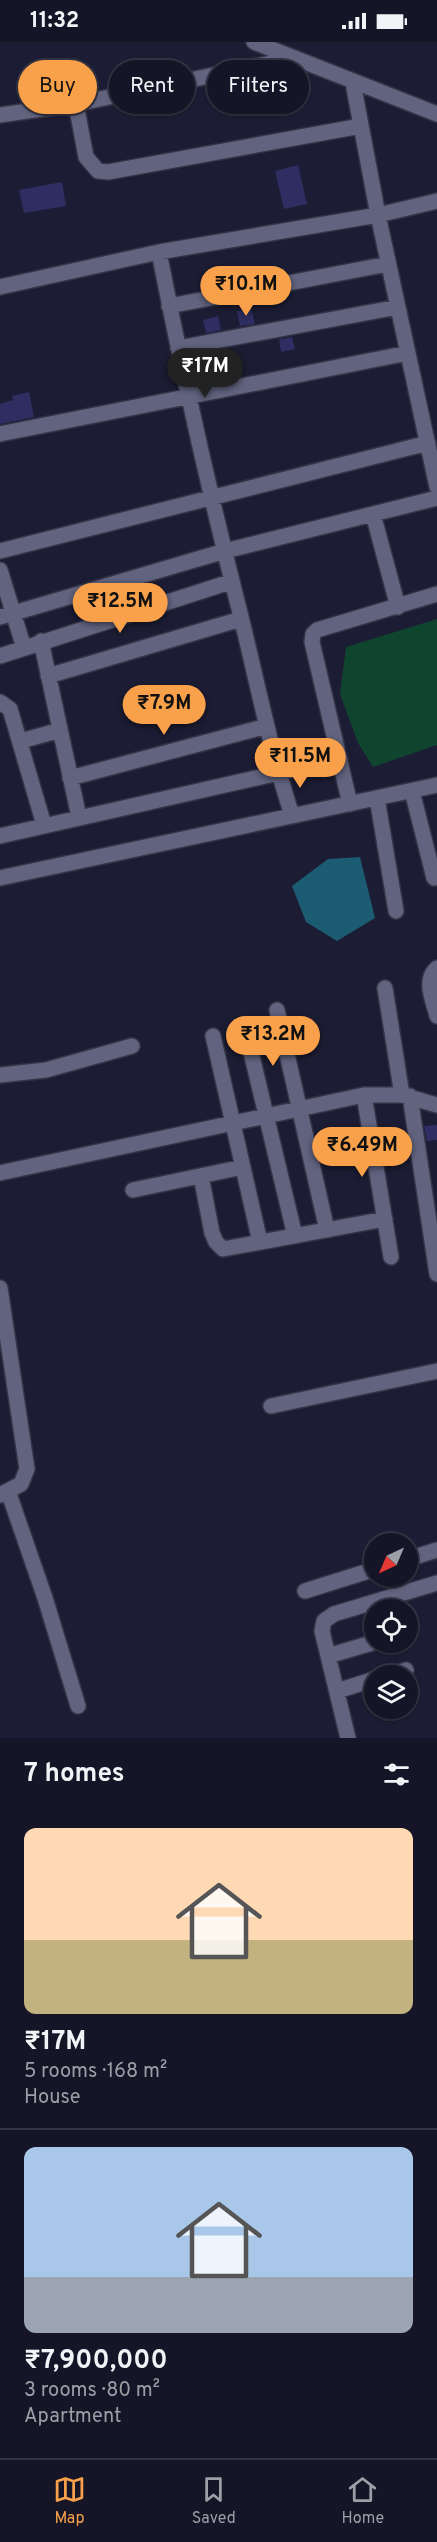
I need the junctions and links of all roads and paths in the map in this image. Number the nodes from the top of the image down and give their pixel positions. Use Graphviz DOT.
graph roads {
  1 [pos="254,42"];
  2 [pos="295,58"];
  3 [pos="353,83"];
  4 [pos="97,100"];
  5 [pos="18,112"];
  6 [pos="78,114"];
  7 [pos="437,114"];
  8 [pos="0,115"];
  9 [pos="361,126"];
  10 [pos="437,201"];
  11 [pos="378,215"];
  12 [pos="159,252"];
  13 [pos="388,264"];
  14 [pos="0,287"];
  15 [pos="170,306"];
  16 [pos="398,307"];
  17 [pos="178,348"];
  18 [pos="408,353"];
  19 [pos="187,395"];
  20 [pos="0,434"];
  21 [pos="428,443"];
  22 [pos="437,487"];
  23 [pos="211,496"];
  24 [pos="437,498"];
  25 [pos="373,513"];
  26 [pos="0,551"];
  27 [pos="225,551"];
  28 [pos="0,570"];
  29 [pos="230,582"];
  30 [pos="437,594"];
  31 [pos="398,607"];
  32 [pos="7,614"];
  33 [pos="241,619"];
  34 [pos="41,641"];
  35 [pos="24,648"];
  36 [pos="0,656"];
  37 [pos="48,676"];
  38 [pos="0,702"];
  39 [pos="267,726"];
  40 [pos="60,730"];
  41 [pos="21,741"];
  42 [pos="340,759"];
  43 [pos="278,773"];
  44 [pos="70,778"];
  45 [pos="437,785"];
  46 [pos="412,790"];
  47 [pos="377,798"];
  48 [pos="350,804"];
  49 [pos="292,815"];
  50 [pos="79,817"];
  51 [pos="44,825"];
  52 [pos="0,836"];
  53 [pos="0,878"];
  54 [pos="434,878"];
  55 [pos="396,911"];
  56 [pos="437,968"];
  57 [pos="385,988"];
  58 [pos="277,1010"];
  59 [pos="436,1011"];
  60 [pos="245,1027"];
  61 [pos="213,1036"];
  62 [pos="132,1046"];
  63 [pos="0,1075"];
  64 [pos="364,1095"];
  65 [pos="406,1096"];
  66 [pos="437,1105"];
  67 [pos="300,1108"];
  68 [pos="268,1115"];
  69 [pos="233,1123"];
  70 [pos="243,1167"];
  71 [pos="0,1173"];
  72 [pos="201,1176"];
  73 [pos="133,1190"];
  74 [pos="431,1192"];
  75 [pos="385,1219"];
  76 [pos="327,1230"];
  77 [pos="295,1236"];
  78 [pos="260,1242"];
  79 [pos="391,1257"];
  80 [pos="437,1274"];
  81 [pos="0,1288"];
  82 [pos="2,1315"];
  83 [pos="4,1352"];
  84 [pos="437,1371"];
  85 [pos="271,1406"];
  86 [pos="4,1493"];
  87 [pos="437,1550"];
  88 [pos="418,1556"];
  89 [pos="364,1572"];
  90 [pos="437,1583"];
  91 [pos="305,1591"];
  92 [pos="364,1645"];
  93 [pos="328,1656"];
  94 [pos="364,1682"];
  95 [pos="337,1691"];
  96 [pos="78,1706"];
  97 [pos="348,1738"];
  1 -- 2 [label="street"];
  2 -- 3 [label="street"];
  2 -- 4 [label="street"];
  3 -- 7 [label="street"];
  3 -- 9 [label="street"];
  5 -- 8 [label="street"];
  6 -- 9 [label="street"];
  9 -- 11 [label="street"];
  10 -- 11 [label="street"];
  11 -- 12 [label="street"];
  11 -- 13 [label="street"];
  12 -- 14 [label="street"];
  12 -- 15 [label="street"];
  13 -- 15 [label="street"];
  13 -- 16 [label="street"];
  15 -- 17 [label="street"];
  16 -- 17 [label="street"];
  16 -- 18 [label="street"];
  17 -- 19 [label="street"];
  18 -- 19 [label="street"];
  18 -- 21 [label="street"];
  19 -- 20 [label="street"];
  19 -- 23 [label="street"];
  21 -- 22 [label="street"];
  21 -- 23 [label="street"];
  23 -- 26 [label="street"];
  23 -- 27 [label="street"];
  24 -- 25 [label="street"];
  25 -- 27 [label="street"];
  25 -- 31 [label="street"];
  27 -- 29 [label="street"];
  27 -- 32 [label="street"];
  28 -- 32 [label="street"];
  29 -- 33 [label="street"];
  29 -- 34 [label="street"];
  30 -- 31 [label="street"];
  31 -- 42 [label="street"];
  32 -- 35 [label="street"];
  33 -- 37 [label="street"];
  33 -- 39 [label="street"];
  34 -- 35 [label="street"];
  34 -- 37 [label="street"];
  35 -- 36 [label="street"];
  37 -- 40 [label="street"];
  38 -- 41 [label="street"];
  39 -- 43 [label="street"];
  39 -- 44 [label="street"];
  40 -- 41 [label="street"];
  40 -- 44 [label="street"];
  41 -- 51 [label="street"];
  42 -- 43 [label="street"];
  42 -- 48 [label="street"];
  43 -- 49 [label="street"];
  43 -- 50 [label="street"];
  44 -- 50 [label="street"];
  45 -- 46 [label="street"];
  46 -- 47 [label="street"];
  46 -- 54 [label="street"];
  47 -- 48 [label="street"];
  47 -- 55 [label="street"];
  48 -- 49 [label="street"];
  49 -- 53 [label="street"];
  50 -- 51 [label="street"];
  51 -- 52 [label="street"];
  56 -- 59 [label="street"];
  57 -- 65 [label="street"];
  58 -- 67 [label="street"];
  60 -- 68 [label="street"];
  61 -- 69 [label="street"];
  62 -- 63 [label="street"];
  64 -- 65 [label="street"];
  64 -- 67 [label="street"];
  64 -- 75 [label="street"];
  65 -- 66 [label="street"];
  65 -- 74 [label="street"];
  67 -- 68 [label="street"];
  67 -- 76 [label="street"];
  68 -- 69 [label="street"];
  68 -- 77 [label="street"];
  69 -- 70 [label="street"];
  69 -- 71 [label="street"];
  70 -- 72 [label="street"];
  70 -- 78 [label="street"];
  72 -- 73 [label="street"];
  72 -- 78 [label="street"];
  74 -- 80 [label="street"];
  75 -- 76 [label="street"];
  75 -- 79 [label="street"];
  76 -- 77 [label="street"];
  77 -- 78 [label="street"];
  81 -- 82 [label="street"];
  82 -- 83 [label="street"];
  83 -- 86 [label="street"];
  84 -- 85 [label="street"];
  86 -- 96 [label="street"];
  87 -- 88 [label="street"];
  89 -- 91 [label="street"];
  90 -- 93 [label="street"];
  92 -- 93 [label="street"];
  93 -- 95 [label="street"];
  94 -- 95 [label="street"];
  95 -- 97 [label="street"];
}
